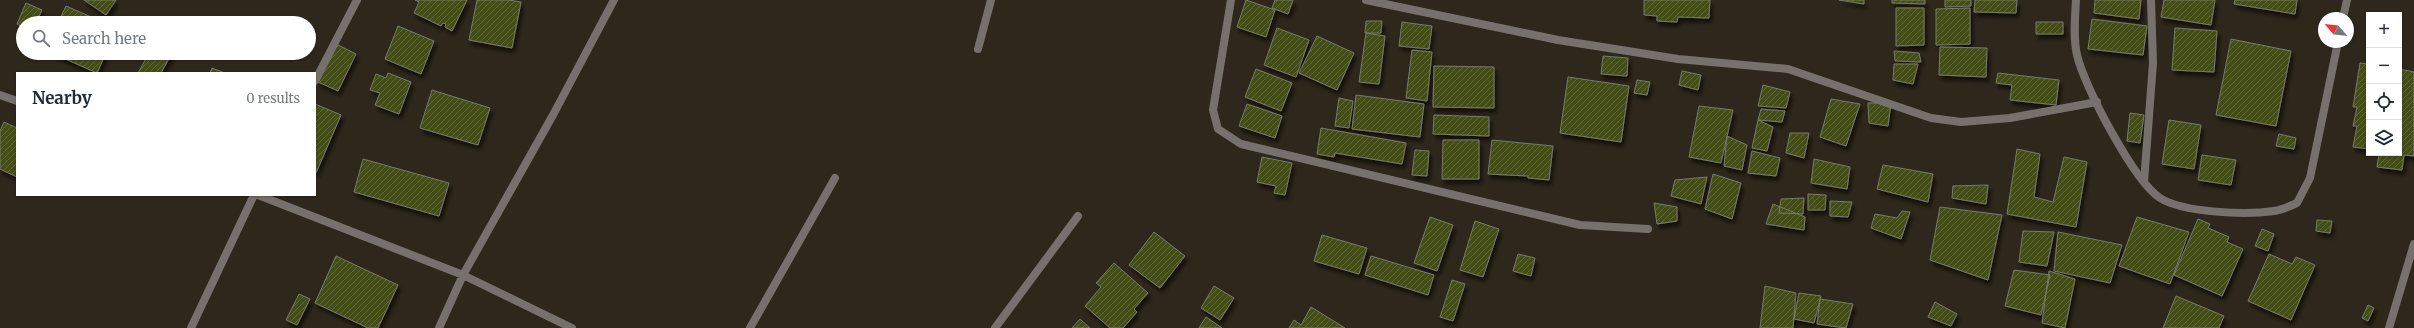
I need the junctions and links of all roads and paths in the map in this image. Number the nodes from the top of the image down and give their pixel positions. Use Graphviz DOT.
graph roads {
  1 [pos="357,0"];
  2 [pos="614,0"];
  3 [pos="991,0"];
  4 [pos="1231,0"];
  5 [pos="1366,0"];
  6 [pos="2076,0"];
  7 [pos="2151,0"];
  8 [pos="2347,0"];
  9 [pos="2344,12"];
  10 [pos="978,48"];
  11 [pos="2337,48"];
  12 [pos="316,79"];
  13 [pos="0,95"];
  14 [pos="16,101"];
  15 [pos="2097,102"];
  16 [pos="835,178"];
  17 [pos="2144,182"];
  18 [pos="254,196"];
  19 [pos="261,196"];
  20 [pos="1078,216"];
  21 [pos="1648,229"];
  22 [pos="2414,244"];
  23 [pos="463,275"];
  24 [pos="191,328"];
  25 [pos="439,328"];
  26 [pos="572,328"];
  27 [pos="750,328"];
  28 [pos="995,328"];
  29 [pos="2389,328"];
  1 -- 12 [label="street"];
  2 -- 23 [label="street"];
  3 -- 10 [label="street"];
  4 -- 21 [label="street"];
  5 -- 15 [label="street"];
  6 -- 15 [label="street"];
  7 -- 17 [label="street"];
  8 -- 9 [label="street"];
  11 -- 17 [label="street"];
  13 -- 14 [label="street"];
  15 -- 17 [label="street"];
  16 -- 27 [label="street"];
  18 -- 24 [label="street"];
  19 -- 23 [label="street"];
  20 -- 28 [label="street"];
  22 -- 29 [label="street"];
  23 -- 25 [label="street"];
  23 -- 26 [label="street"];
}
